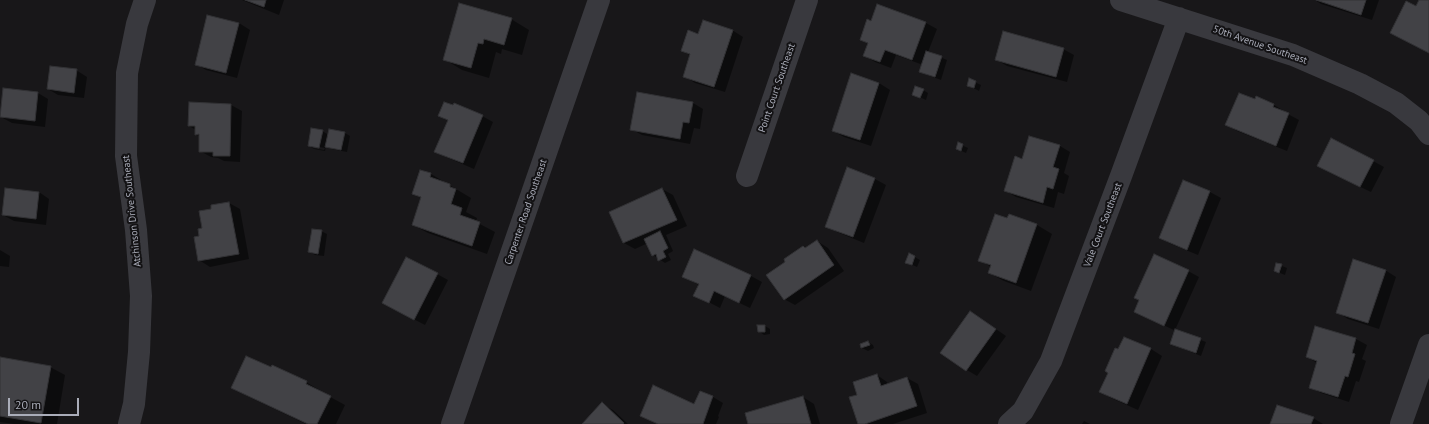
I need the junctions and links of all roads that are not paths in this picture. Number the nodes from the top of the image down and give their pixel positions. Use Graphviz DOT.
graph roads {
  1 [pos="145,0"];
  2 [pos="599,0"];
  3 [pos="807,0"];
  4 [pos="1121,0"];
  5 [pos="1179,18"];
  6 [pos="1429,134"];
  7 [pos="746,176"];
  8 [pos="1429,345"];
  9 [pos="129,424"];
  10 [pos="452,424"];
  11 [pos="1009,424"];
  12 [pos="1401,424"];
  1 -- 9 [label="street, Atchinson Drive Southeast"];
  2 -- 10 [label="street, Carpenter Road Southeast"];
  3 -- 7 [label="street, Point Court Southeast"];
  4 -- 5 [label="street, 50th Avenue Southeast"];
  5 -- 6 [label="street, 50th Avenue Southeast"];
  5 -- 11 [label="street, Vale Court Southeast"];
  8 -- 12 [label="street"];
}
